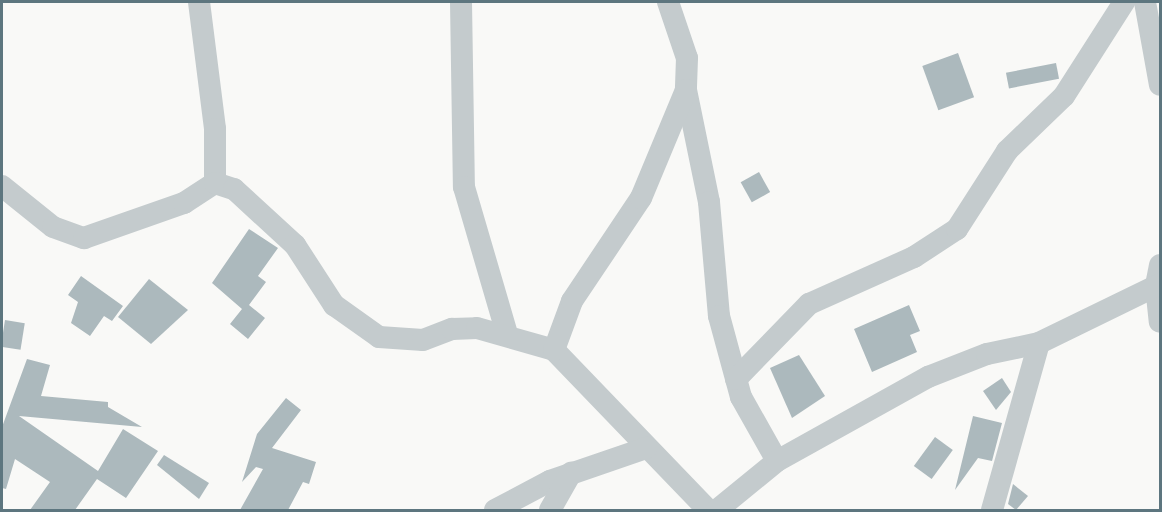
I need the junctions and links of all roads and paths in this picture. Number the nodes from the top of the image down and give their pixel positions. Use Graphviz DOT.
graph roads {
  1 [pos="199,2"];
  2 [pos="461,2"];
  3 [pos="668,2"];
  4 [pos="1124,2"];
  5 [pos="1145,2"];
  6 [pos="1161,85"];
  7 [pos="686,90"];
  8 [pos="216,183"];
  9 [pos="2,186"];
  10 [pos="1159,278"];
  11 [pos="1161,322"];
  12 [pos="507,334"];
  13 [pos="1039,343"];
  14 [pos="554,350"];
  15 [pos="736,379"];
  16 [pos="646,448"];
  17 [pos="777,461"];
  18 [pos="571,473"];
  19 [pos="495,510"];
  20 [pos="550,510"];
  21 [pos="708,510"];
  22 [pos="717,510"];
  23 [pos="992,510"];
  1 -- 8 [label="street"];
  2 -- 12 [label="street"];
  3 -- 7 [label="street"];
  4 -- 15 [label="street"];
  5 -- 6 [label="street"];
  7 -- 14 [label="street"];
  7 -- 15 [label="street"];
  8 -- 9 [label="street"];
  8 -- 12 [label="street"];
  10 -- 11 [label="street"];
  10 -- 13 [label="street"];
  12 -- 14 [label="street"];
  13 -- 17 [label="street"];
  13 -- 23 [label="street"];
  14 -- 16 [label="street"];
  15 -- 17 [label="street"];
  16 -- 18 [label="street"];
  16 -- 21 [label="street"];
  17 -- 22 [label="street"];
  18 -- 19 [label="street"];
  18 -- 20 [label="street"];
}
